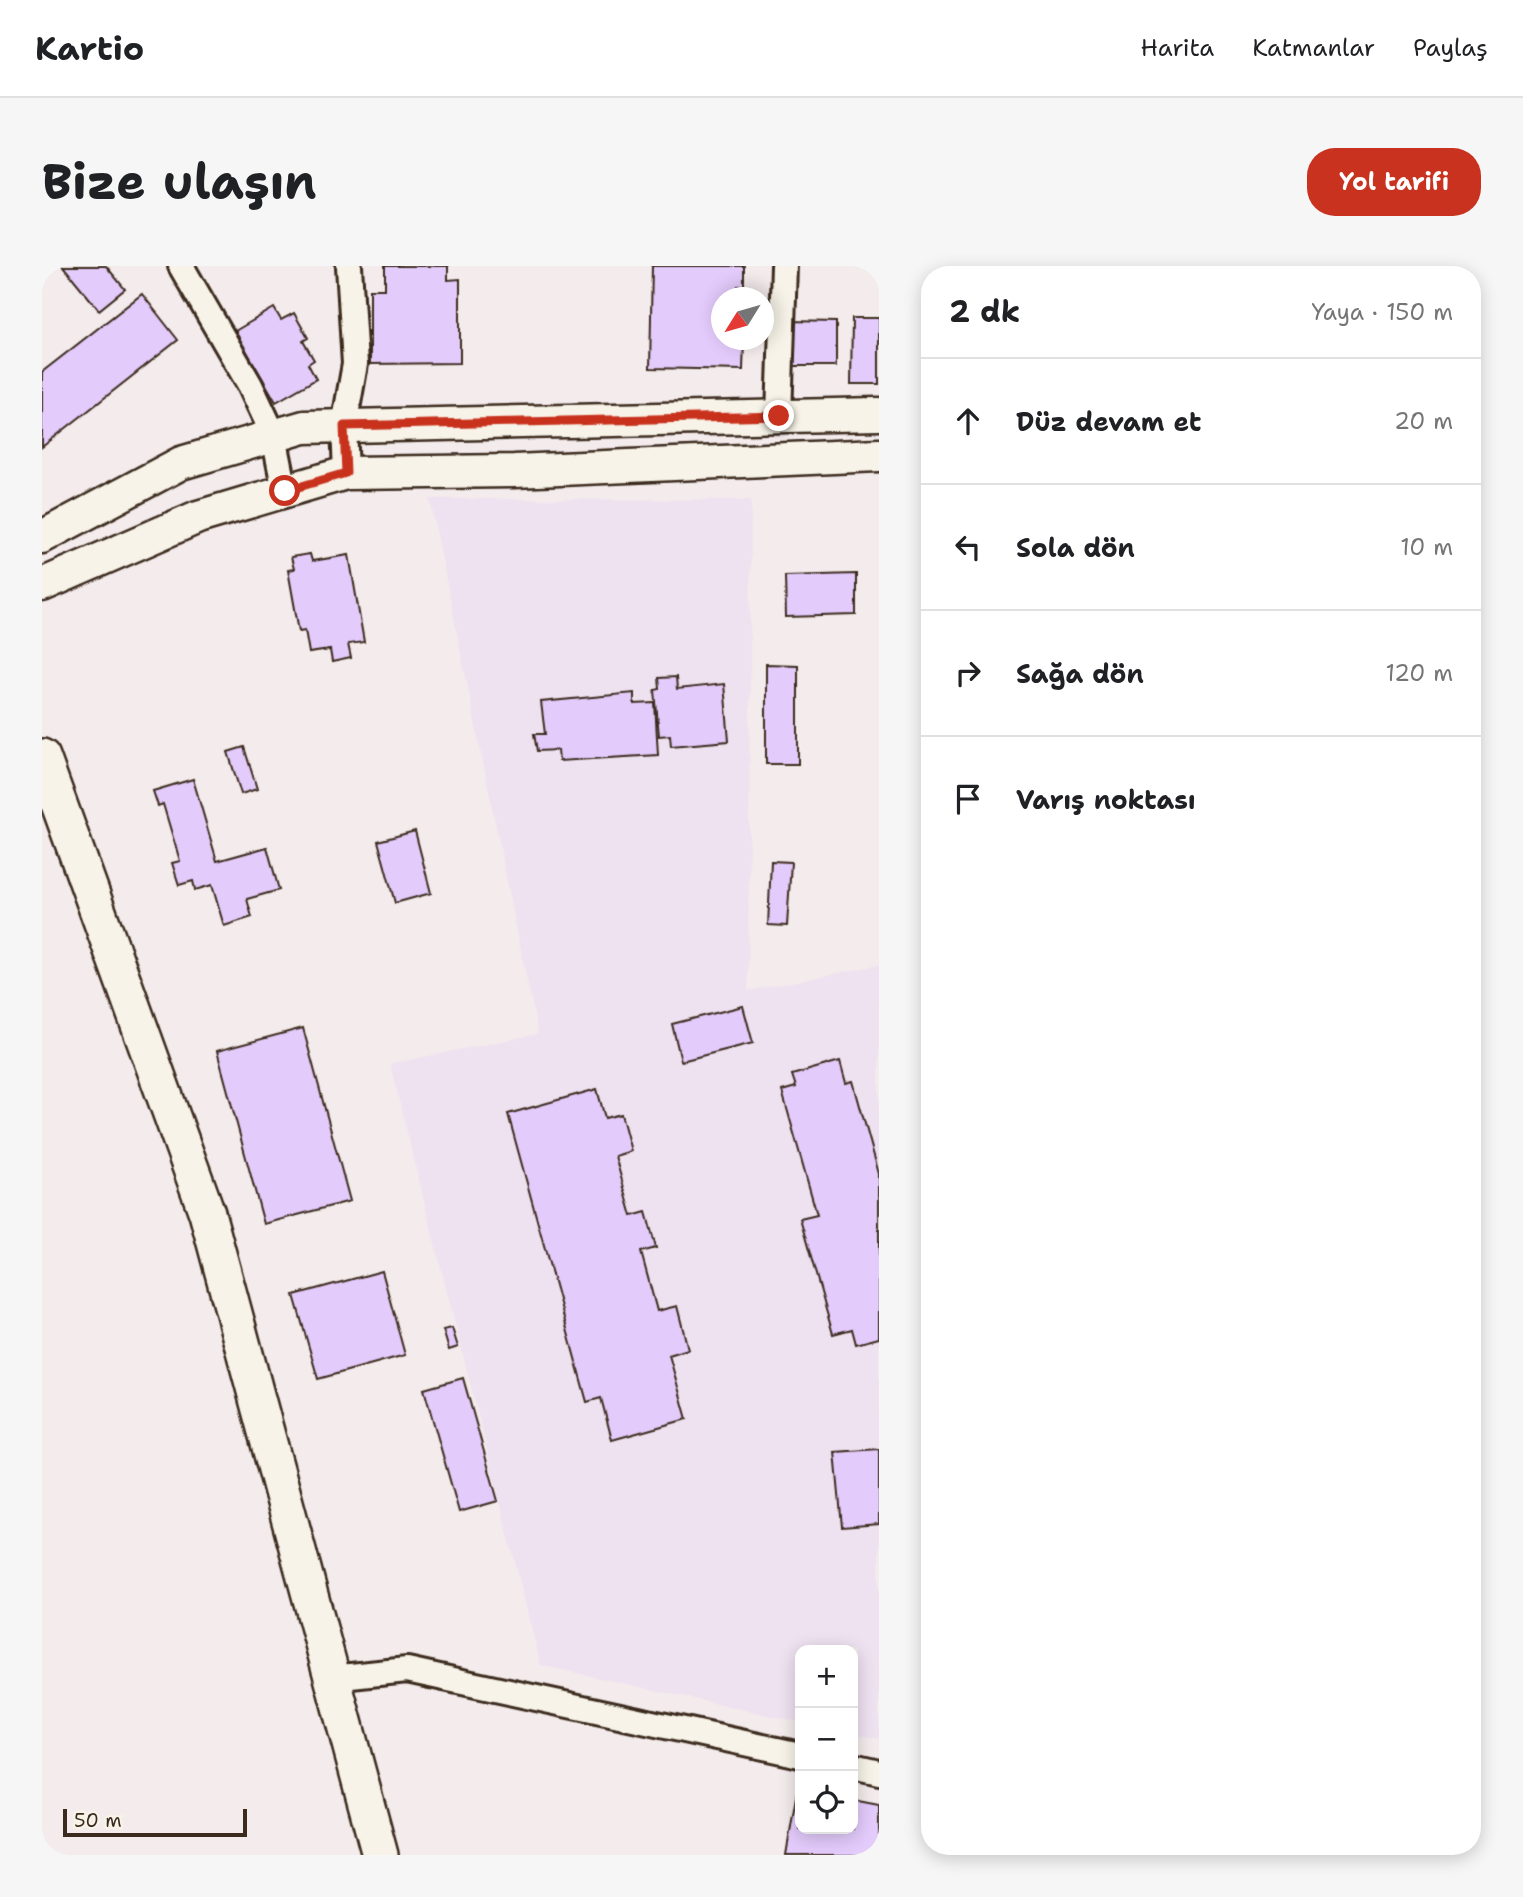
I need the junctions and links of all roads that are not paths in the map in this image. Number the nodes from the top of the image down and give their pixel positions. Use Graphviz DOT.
graph roads {
  1 [pos="181,266"];
  2 [pos="349,266"];
  3 [pos="784,266"];
  4 [pos="879,414"];
  5 [pos="779,416"];
  6 [pos="344,426"];
  7 [pos="274,436"];
  8 [pos="879,455"];
  9 [pos="346,473"];
  10 [pos="285,491"];
  11 [pos="42,537"];
  12 [pos="42,585"];
  13 [pos="42,757"];
  14 [pos="332,1678"];
  15 [pos="795,1754"];
  16 [pos="858,1767"];
  17 [pos="879,1772"];
  18 [pos="380,1855"];
  1 -- 7 [label="street"];
  2 -- 6 [label="street"];
  3 -- 5 [label="street"];
  4 -- 5 [label="street"];
  5 -- 6 [label="street"];
  6 -- 7 [label="street"];
  6 -- 9 [label="street"];
  7 -- 10 [label="street"];
  7 -- 11 [label="street"];
  8 -- 9 [label="street"];
  9 -- 10 [label="street"];
  10 -- 12 [label="street"];
  13 -- 14 [label="main road"];
  14 -- 15 [label="street"];
  14 -- 18 [label="main road"];
  16 -- 17 [label="street"];
}
